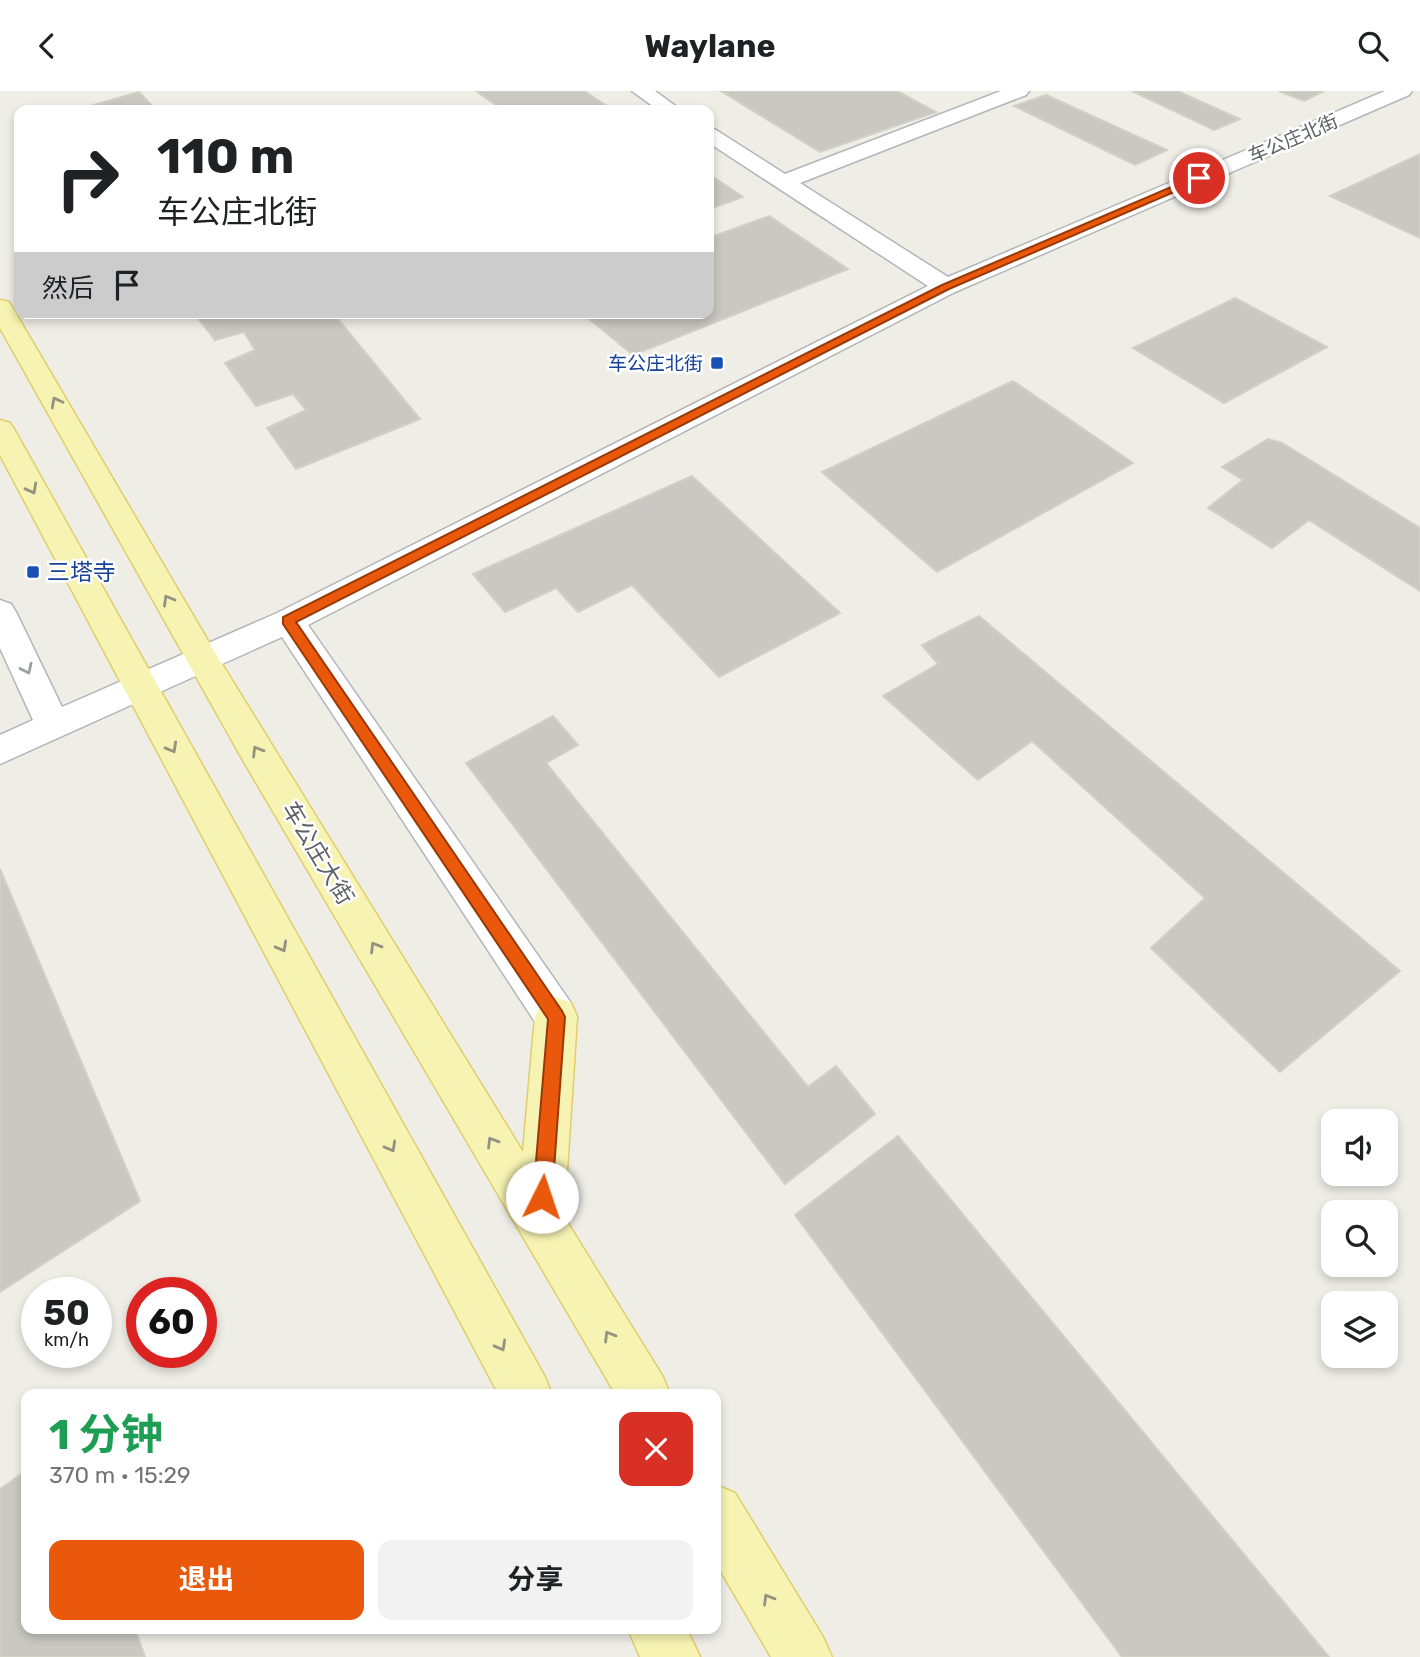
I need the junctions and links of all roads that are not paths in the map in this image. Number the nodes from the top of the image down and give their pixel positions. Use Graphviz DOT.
graph roads {
  1 [pos="642,91"];
  2 [pos="1019,91"];
  3 [pos="1402,91"];
  4 [pos="663,105"];
  5 [pos="714,137"];
  6 [pos="783,182"];
  7 [pos="946,287"];
  8 [pos="0,307"];
  9 [pos="0,429"];
  10 [pos="0,612"];
  11 [pos="288,621"];
  12 [pos="202,659"];
  13 [pos="140,688"];
  14 [pos="53,726"];
  15 [pos="0,750"];
  16 [pos="556,1017"];
  17 [pos="540,1222"];
  18 [pos="524,1389"];
  19 [pos="641,1389"];
  20 [pos="721,1520"];
  21 [pos="659,1634"];
  22 [pos="671,1657"];
  23 [pos="803,1657"];
  1 -- 4 [label="street"];
  2 -- 6 [label="street"];
  3 -- 7 [label="street, 车公庄北街"];
  5 -- 6 [label="street"];
  6 -- 7 [label="street"];
  7 -- 11 [label="street, 车公庄北街"];
  12 -- 8 [label="main road, 车公庄大街, one-way"];
  9 -- 13 [label="main road, one-way"];
  10 -- 14 [label="street, one-way"];
  11 -- 12 [label="street, 车公庄北街"];
  11 -- 16 [label="street"];
  12 -- 13 [label="street, 车公庄北街"];
  17 -- 12 [label="main road, 车公庄大街, one-way"];
  13 -- 14 [label="street, 车公庄北街"];
  13 -- 18 [label="main road, one-way"];
  14 -- 15 [label="street, 车公庄北街"];
  16 -- 17 [label="main road"];
  19 -- 17 [label="main road, 车公庄大街, one-way"];
  23 -- 20 [label="main road, one-way"];
  21 -- 22 [label="main road"];
}
